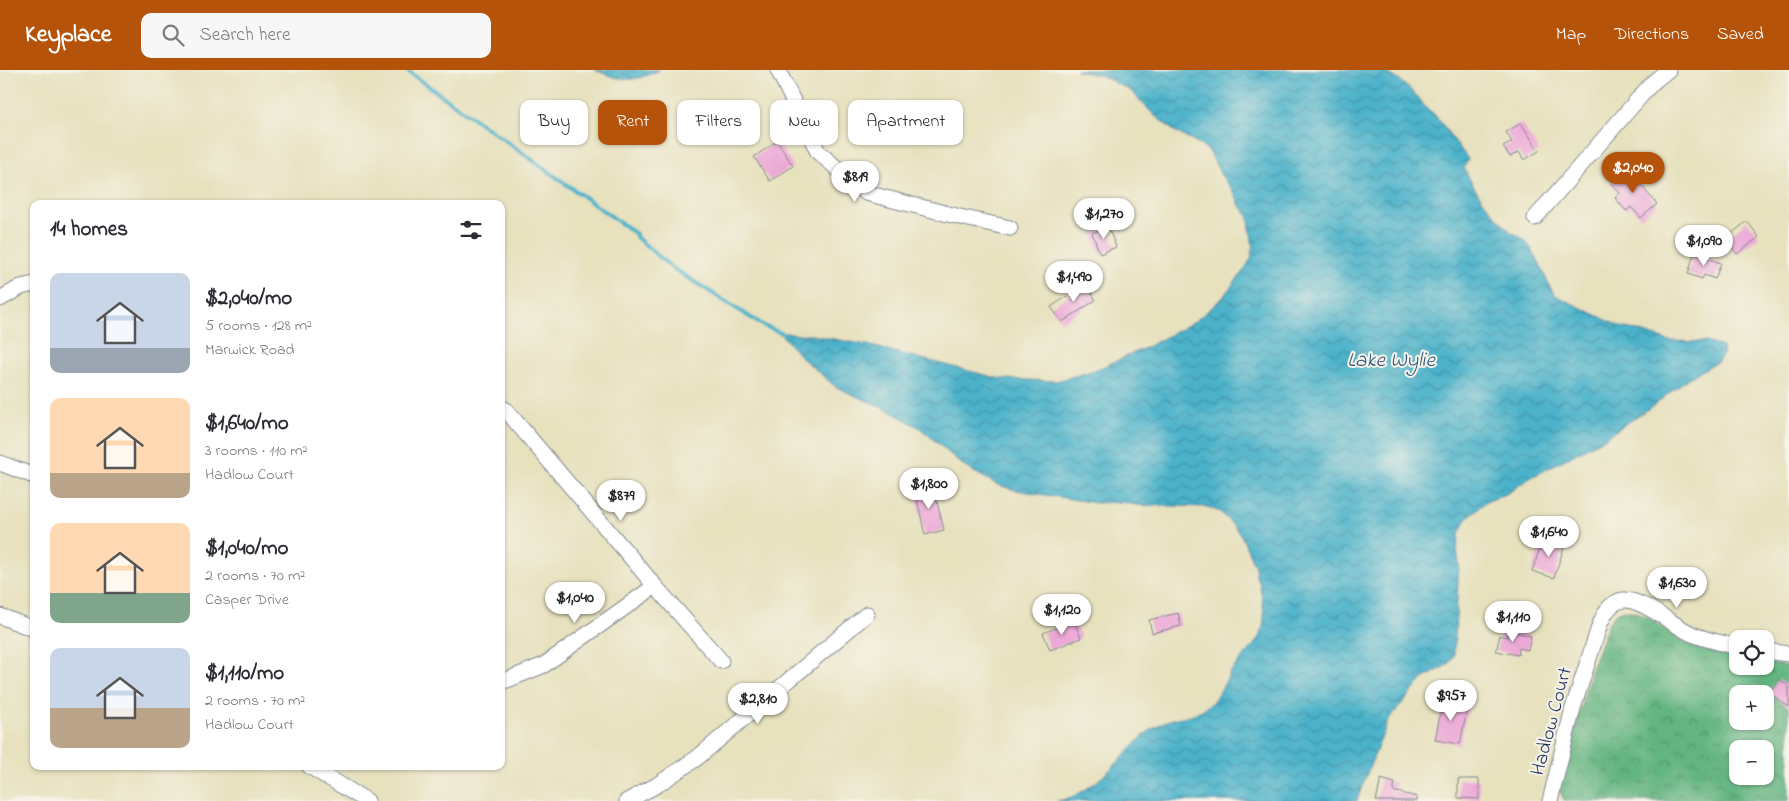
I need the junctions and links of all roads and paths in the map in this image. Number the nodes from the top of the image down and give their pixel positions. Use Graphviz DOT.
graph roads {
  1 [pos="778,70"];
  2 [pos="1668,70"];
  3 [pos="1535,218"];
  4 [pos="1010,228"];
  5 [pos="30,285"];
  6 [pos="0,299"];
  7 [pos="505,409"];
  8 [pos="0,463"];
  9 [pos="30,474"];
  10 [pos="655,586"];
  11 [pos="866,614"];
  12 [pos="0,616"];
  13 [pos="30,627"];
  14 [pos="1729,644"];
  15 [pos="1774,652"];
  16 [pos="1789,654"];
  17 [pos="721,661"];
  18 [pos="505,680"];
  19 [pos="316,770"];
  20 [pos="367,801"];
  21 [pos="627,801"];
  22 [pos="1550,801"];
  1 -- 4 [label="street"];
  2 -- 3 [label="street"];
  5 -- 6 [label="street"];
  7 -- 10 [label="street"];
  8 -- 9 [label="street"];
  10 -- 17 [label="street"];
  10 -- 18 [label="street"];
  11 -- 21 [label="street"];
  12 -- 13 [label="street"];
  14 -- 22 [label="street, Hadlow Court"];
  15 -- 16 [label="street"];
  19 -- 20 [label="street"];
}
